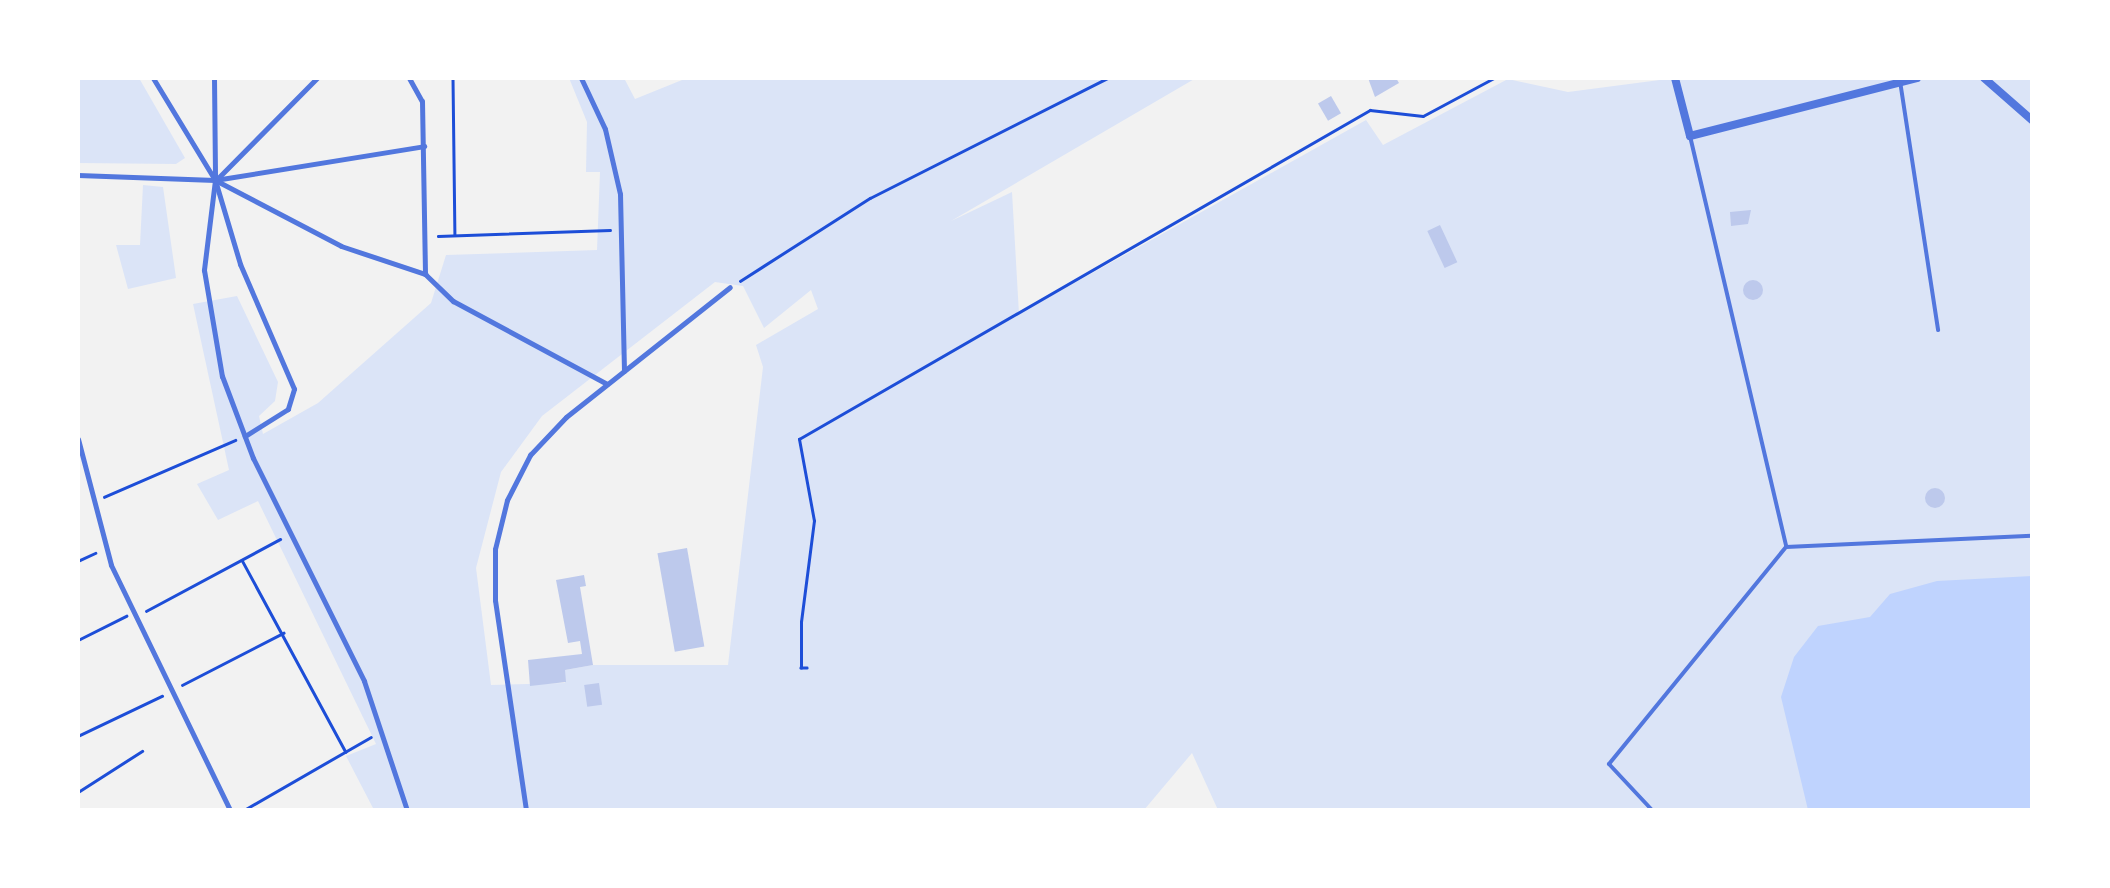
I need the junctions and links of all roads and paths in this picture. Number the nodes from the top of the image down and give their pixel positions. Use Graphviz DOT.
graph roads {
  1 [pos="153,78"];
  2 [pos="214,78"];
  3 [pos="317,78"];
  4 [pos="409,78"];
  5 [pos="453,78"];
  6 [pos="581,78"];
  7 [pos="1108,78"];
  8 [pos="1494,78"];
  9 [pos="1675,78"];
  10 [pos="1917,78"];
  11 [pos="1984,78"];
  12 [pos="1900,81"];
  13 [pos="2032,120"];
  14 [pos="1690,136"];
  15 [pos="424,146"];
  16 [pos="78,175"];
  17 [pos="216,180"];
  18 [pos="624,229"];
  19 [pos="455,235"];
  20 [pos="426,236"];
  21 [pos="425,274"];
  22 [pos="730,287"];
  23 [pos="1938,330"];
  24 [pos="624,370"];
  25 [pos="607,384"];
  26 [pos="246,436"];
  27 [pos="78,439"];
  28 [pos="92,502"];
  29 [pos="290,534"];
  30 [pos="2032,536"];
  31 [pos="1786,547"];
  32 [pos="105,548"];
  33 [pos="242,560"];
  34 [pos="78,562"];
  35 [pos="133,616"];
  36 [pos="283,632"];
  37 [pos="78,640"];
  38 [pos="806,668"];
  39 [pos="169,692"];
  40 [pos="381,731"];
  41 [pos="78,736"];
  42 [pos="142,751"];
  43 [pos="346,752"];
  44 [pos="78,792"];
  45 [pos="230,810"];
  46 [pos="244,810"];
  47 [pos="407,810"];
  48 [pos="526,810"];
  49 [pos="1652,810"];
  1 -- 17 [label="street"];
  2 -- 17 [label="street"];
  3 -- 17 [label="street"];
  4 -- 15 [label="street"];
  5 -- 19 [label="path"];
  6 -- 18 [label="street"];
  7 -- 22 [label="path"];
  8 -- 38 [label="path"];
  9 -- 14 [label="street"];
  10 -- 12 [label="street"];
  11 -- 13 [label="street"];
  12 -- 14 [label="street"];
  12 -- 23 [label="lane"];
  14 -- 31 [label="lane"];
  15 -- 17 [label="street"];
  15 -- 20 [label="street"];
  16 -- 17 [label="street"];
  17 -- 21 [label="street"];
  17 -- 26 [label="street"];
  17 -- 26 [label="street"];
  18 -- 19 [label="path"];
  18 -- 24 [label="street"];
  19 -- 20 [label="path"];
  20 -- 21 [label="street"];
  21 -- 25 [label="street"];
  22 -- 24 [label="street"];
  24 -- 25 [label="street"];
  25 -- 48 [label="street"];
  26 -- 28 [label="path"];
  26 -- 29 [label="street"];
  27 -- 28 [label="street"];
  28 -- 32 [label="street"];
  29 -- 33 [label="path"];
  29 -- 40 [label="street"];
  30 -- 31 [label="lane"];
  31 -- 49 [label="lane"];
  32 -- 34 [label="path"];
  32 -- 35 [label="street"];
  33 -- 35 [label="path"];
  33 -- 36 [label="path"];
  35 -- 37 [label="path"];
  35 -- 39 [label="street"];
  36 -- 39 [label="path"];
  36 -- 43 [label="path"];
  39 -- 41 [label="path"];
  39 -- 45 [label="street"];
  40 -- 43 [label="path"];
  40 -- 47 [label="street"];
  42 -- 44 [label="path"];
  43 -- 46 [label="path"];
}
